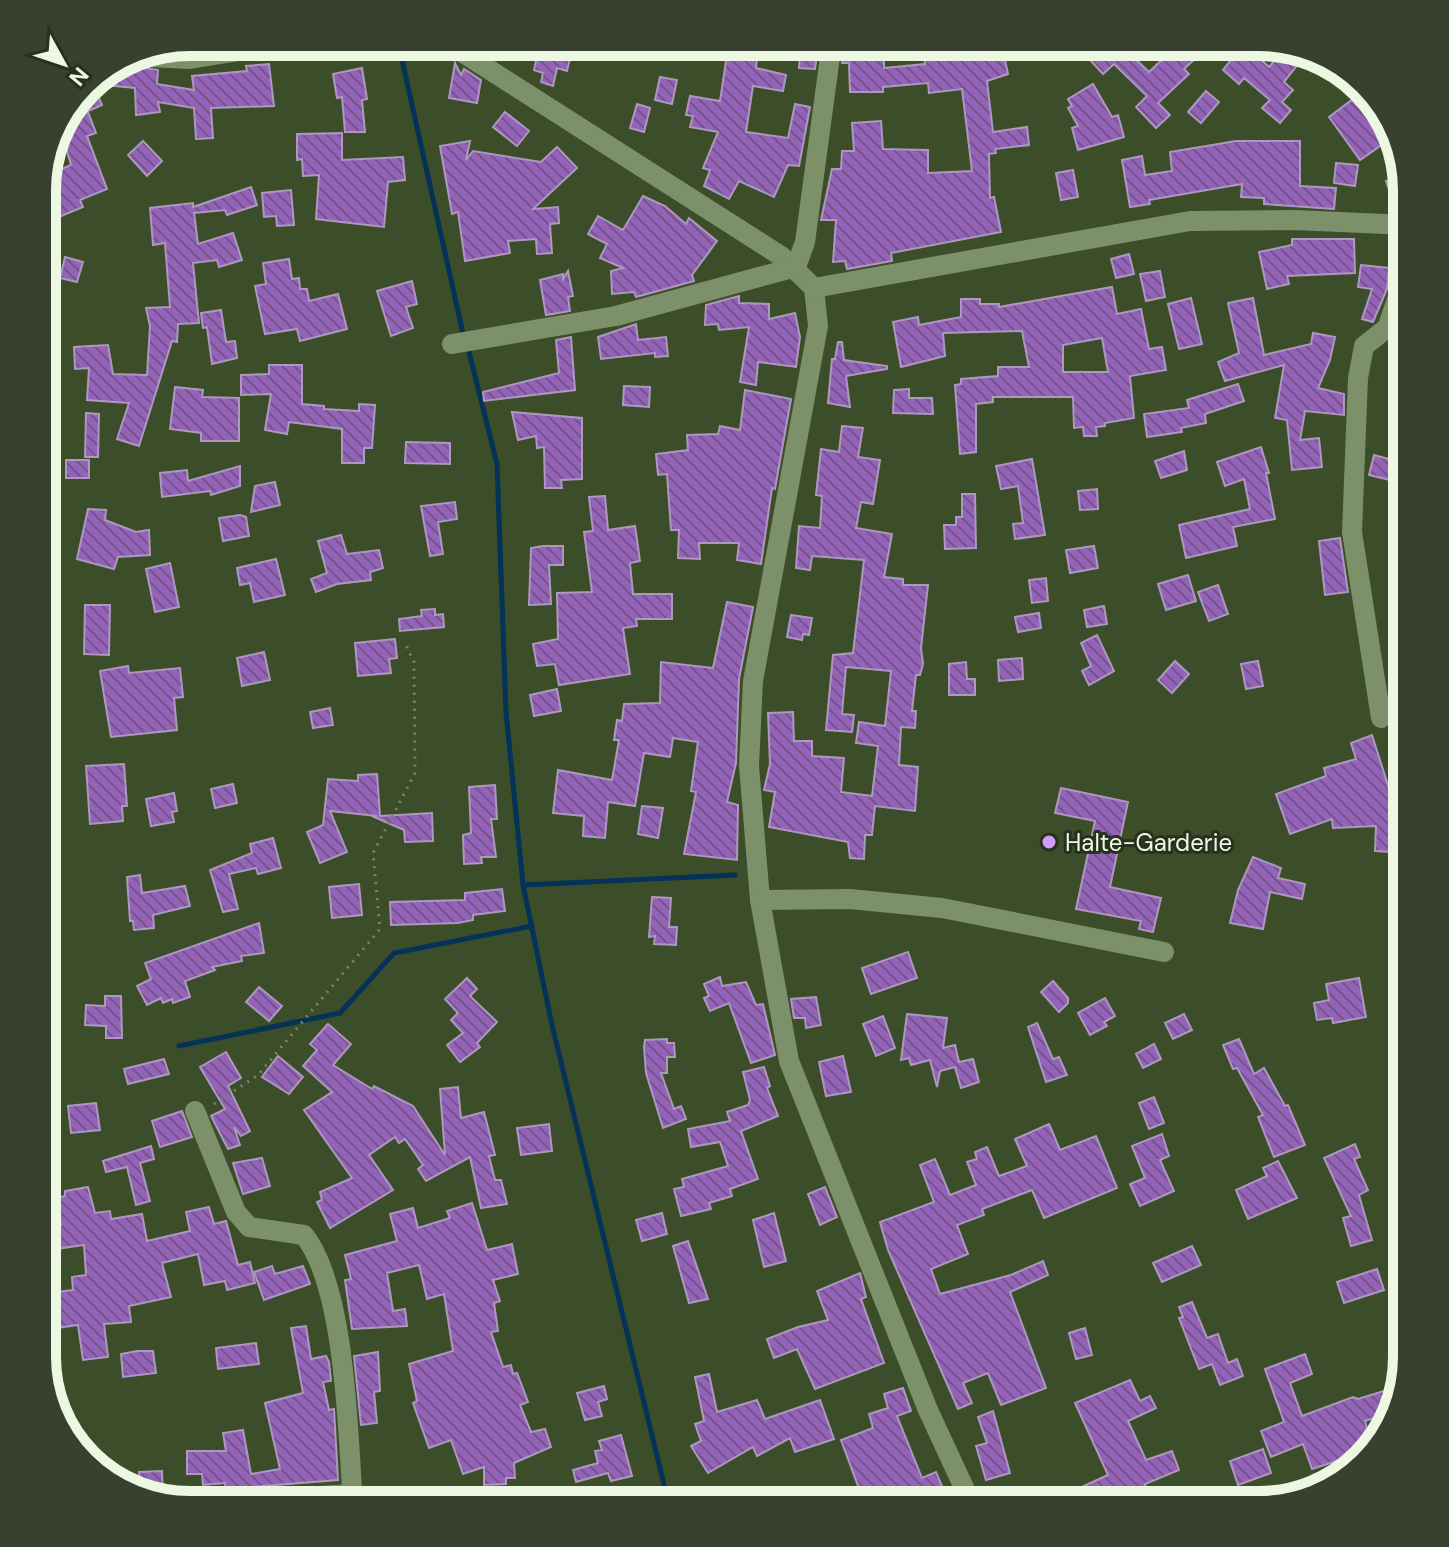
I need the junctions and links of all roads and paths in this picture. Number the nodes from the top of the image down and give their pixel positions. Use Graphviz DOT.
graph roads {
  1 [pos="208,56"];
  2 [pos="468,56"];
  3 [pos="830,56"];
  4 [pos="172,58"];
  5 [pos="1393,224"];
  6 [pos="796,267"];
  7 [pos="814,288"];
  8 [pos="1393,311"];
  9 [pos="462,342"];
  10 [pos="406,645"];
  11 [pos="1381,718"];
  12 [pos="760,900"];
  13 [pos="1164,952"];
  14 [pos="195,1111"];
  15 [pos="351,1491"];
  16 [pos="966,1491"];
  1 -- 4 [label="street"];
  2 -- 6 [label="street"];
  3 -- 6 [label="street"];
  5 -- 7 [label="street"];
  6 -- 7 [label="street"];
  6 -- 9 [label="street"];
  7 -- 12 [label="street"];
  8 -- 11 [label="street"];
  10 -- 14 [label="path"];
  12 -- 13 [label="street"];
  12 -- 16 [label="street"];
  14 -- 15 [label="street"];
}
